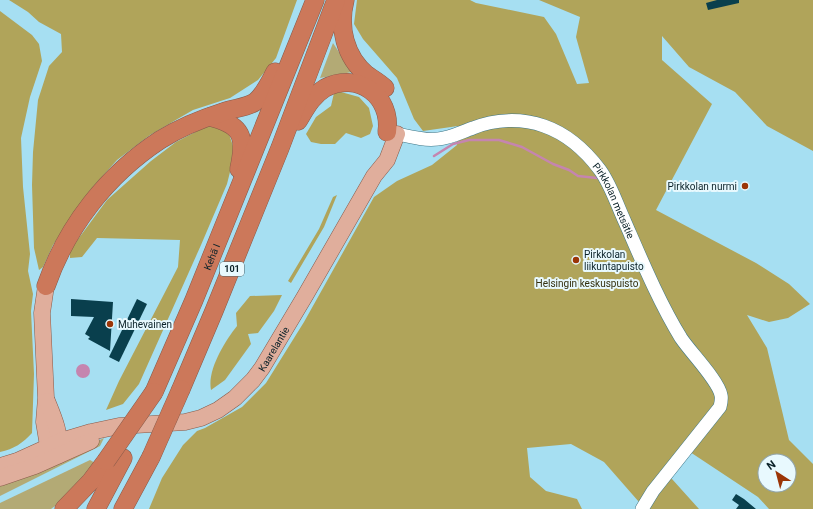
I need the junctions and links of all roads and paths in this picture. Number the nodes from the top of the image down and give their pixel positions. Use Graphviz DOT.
graph roads {
  1 [pos="311,0"];
  2 [pos="314,0"];
  3 [pos="336,0"];
  4 [pos="345,0"];
  5 [pos="210,117"];
  6 [pos="392,133"];
  7 [pos="280,148"];
  8 [pos="231,208"];
  9 [pos="46,286"];
  10 [pos="56,448"];
  11 [pos="151,457"];
  12 [pos="114,459"];
  13 [pos="0,466"];
  14 [pos="0,478"];
  15 [pos="64,509"];
  16 [pos="96,509"];
  17 [pos="123,509"];
  18 [pos="134,509"];
  19 [pos="642,509"];
  1 -- 5 [label="highway"];
  2 -- 8 [label="highway, Kehä I / 101"];
  3 -- 7 [label="highway, 101"];
  4 -- 6 [label="highway"];
  5 -- 8 [label="highway"];
  5 -- 9 [label="highway"];
  6 -- 7 [label="highway"];
  6 -- 10 [label="main road, Kaarelantie"];
  6 -- 19 [label="street, Pirkkolan metsätie"];
  7 -- 11 [label="highway, 101, bridge"];
  8 -- 12 [label="highway, Kehä I / 101, bridge"];
  9 -- 10 [label="main road"];
  10 -- 13 [label="main road, Kaarelantie"];
  10 -- 14 [label="main road, Kaarelantie"];
  11 -- 17 [label="highway, 101"];
  11 -- 18 [label="highway"];
  12 -- 15 [label="highway"];
  12 -- 16 [label="highway, Kehä I / 101"];
}
